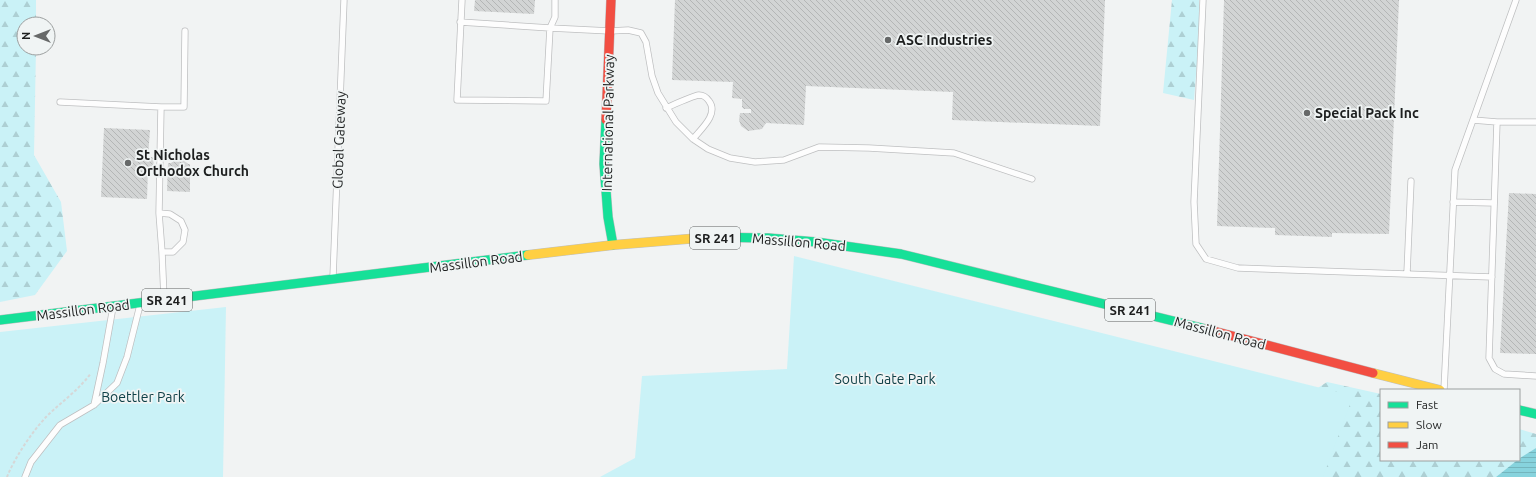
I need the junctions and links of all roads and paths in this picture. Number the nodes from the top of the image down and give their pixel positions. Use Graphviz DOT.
graph roads {
  1 [pos="344,0"];
  2 [pos="462,0"];
  3 [pos="555,0"];
  4 [pos="611,0"];
  5 [pos="1203,0"];
  6 [pos="1516,0"];
  7 [pos="460,22"];
  8 [pos="550,28"];
  9 [pos="185,31"];
  10 [pos="610,31"];
  11 [pos="60,102"];
  12 [pos="161,107"];
  13 [pos="666,108"];
  14 [pos="1473,120"];
  15 [pos="1497,122"];
  16 [pos="1536,122"];
  17 [pos="693,139"];
  18 [pos="1032,179"];
  19 [pos="1411,180"];
  20 [pos="1453,202"];
  21 [pos="1494,203"];
  22 [pos="160,213"];
  23 [pos="613,245"];
  24 [pos="162,252"];
  25 [pos="1407,273"];
  26 [pos="1450,275"];
  27 [pos="1492,277"];
  28 [pos="333,280"];
  29 [pos="164,300"];
  30 [pos="140,303"];
  31 [pos="113,306"];
  32 [pos="0,320"];
  33 [pos="93,367"];
  34 [pos="1536,376"];
  35 [pos="1436,389"];
  36 [pos="1444,389"];
  37 [pos="94,405"];
  38 [pos="1520,410"];
  39 [pos="1536,414"];
  40 [pos="7,477"];
  41 [pos="25,477"];
  1 -- 28 [label="lane, Global Gateway"];
  2 -- 7 [label="lane"];
  3 -- 8 [label="lane"];
  4 -- 10 [label="main road, International Parkway"];
  5 -- 25 [label="lane"];
  6 -- 14 [label="lane"];
  7 -- 8 [label="lane"];
  7 -- 8 [label="lane"];
  8 -- 10 [label="lane"];
  9 -- 12 [label="lane"];
  10 -- 13 [label="lane"];
  10 -- 23 [label="main road, International Parkway"];
  11 -- 12 [label="lane"];
  12 -- 22 [label="lane"];
  13 -- 17 [label="lane"];
  13 -- 17 [label="lane"];
  14 -- 15 [label="lane"];
  14 -- 20 [label="lane"];
  15 -- 16 [label="lane"];
  15 -- 21 [label="lane"];
  17 -- 18 [label="lane"];
  19 -- 25 [label="lane"];
  20 -- 21 [label="lane"];
  20 -- 26 [label="lane"];
  21 -- 27 [label="lane"];
  22 -- 24 [label="lane"];
  22 -- 24 [label="lane"];
  23 -- 28 [label="main road, Massillon Road / SR 241"];
  23 -- 35 [label="main road, Massillon Road / SR 241"];
  24 -- 29 [label="lane"];
  25 -- 26 [label="lane"];
  26 -- 27 [label="lane"];
  26 -- 36 [label="lane"];
  27 -- 34 [label="lane"];
  28 -- 29 [label="main road, Massillon Road / SR 241"];
  29 -- 30 [label="main road, Massillon Road / SR 241"];
  30 -- 31 [label="main road, Massillon Road / SR 241"];
  30 -- 37 [label="lane"];
  31 -- 32 [label="main road, Massillon Road / SR 241"];
  31 -- 37 [label="lane"];
  33 -- 40 [label="path"];
  37 -- 41 [label="lane"];
  38 -- 39 [label="main road"];
}
